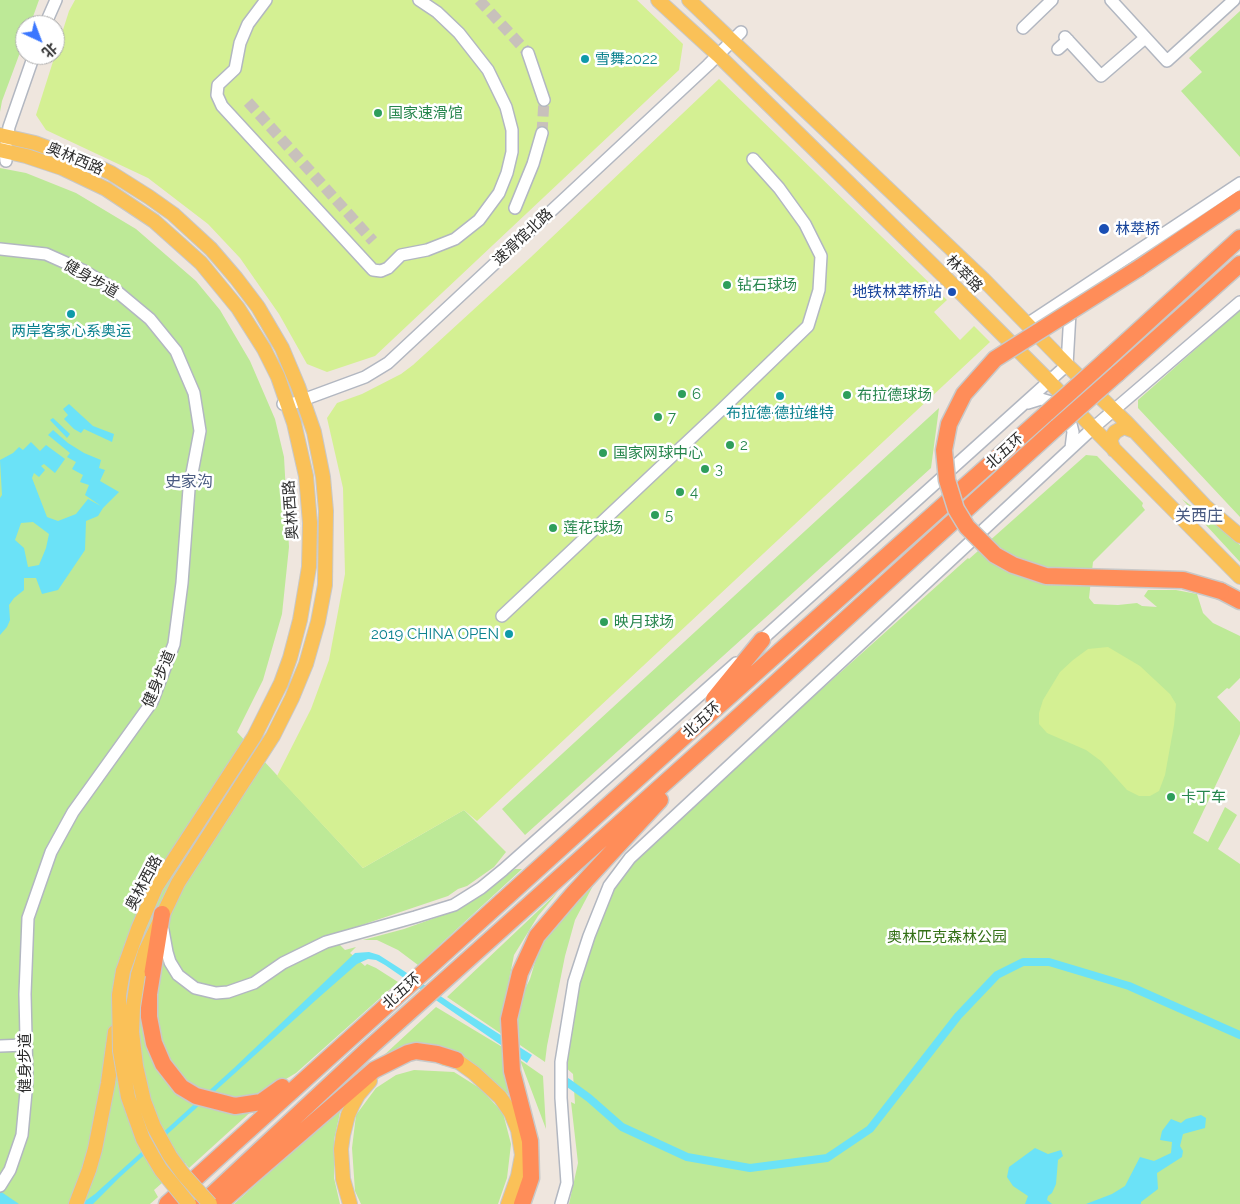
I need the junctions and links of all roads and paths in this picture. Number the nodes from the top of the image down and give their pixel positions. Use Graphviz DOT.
graph roads {
  1 [pos="56,0"];
  2 [pos="266,0"];
  3 [pos="419,0"];
  4 [pos="658,0"];
  5 [pos="689,0"];
  6 [pos="1052,0"];
  7 [pos="1111,0"];
  8 [pos="1234,0"];
  9 [pos="49,15"];
  10 [pos="710,20"];
  11 [pos="1023,28"];
  12 [pos="696,34"];
  13 [pos="737,37"];
  14 [pos="1145,38"];
  15 [pos="1058,49"];
  16 [pos="528,53"];
  17 [pos="718,55"];
  18 [pos="752,60"];
  19 [pos="31,65"];
  20 [pos="738,75"];
  21 [pos="544,100"];
  22 [pos="542,133"];
  23 [pos="4,136"];
  24 [pos="3,154"];
  25 [pos="753,159"];
  26 [pos="1240,183"];
  27 [pos="1240,199"];
  28 [pos="515,208"];
  29 [pos="1240,238"];
  30 [pos="0,249"];
  31 [pos="1240,264"];
  32 [pos="1071,295"];
  33 [pos="1240,302"];
  34 [pos="1027,324"];
  35 [pos="1047,345"];
  36 [pos="1028,360"];
  37 [pos="1067,365"];
  38 [pos="1049,381"];
  39 [pos="304,400"];
  40 [pos="286,404"];
  41 [pos="1024,404"];
  42 [pos="1113,410"];
  43 [pos="1093,428"];
  44 [pos="1134,431"];
  45 [pos="1071,448"];
  46 [pos="1114,450"];
  47 [pos="1240,536"];
  48 [pos="1240,578"];
  49 [pos="1240,602"];
  50 [pos="502,616"];
  51 [pos="762,640"];
  52 [pos="726,728"];
  53 [pos="686,735"];
  54 [pos="162,914"];
  55 [pos="119,995"];
  56 [pos="25,1044"];
  57 [pos="341,1045"];
  58 [pos="0,1046"];
  59 [pos="456,1060"];
  60 [pos="0,1186"];
  61 [pos="76,1204"];
  62 [pos="167,1204"];
  63 [pos="189,1204"];
  64 [pos="202,1204"];
  65 [pos="210,1204"];
  66 [pos="219,1204"];
  67 [pos="350,1204"];
  68 [pos="508,1204"];
  69 [pos="522,1204"];
  70 [pos="561,1204"];
  1 -- 9 [label="street"];
  2 -- 3 [label="street"];
  4 -- 12 [label="main road, 林萃路"];
  5 -- 10 [label="main road, 林萃路"];
  6 -- 11 [label="street"];
  7 -- 14 [label="street"];
  8 -- 14 [label="street"];
  10 -- 12 [label="main road"];
  10 -- 13 [label="main road, 林萃路"];
  12 -- 17 [label="main road, 林萃路"];
  13 -- 17 [label="street, 速滑馆北路"];
  13 -- 18 [label="main road, 林萃路"];
  14 -- 15 [label="street"];
  16 -- 21 [label="street"];
  17 -- 20 [label="main road, 林萃路"];
  17 -- 39 [label="street, 速滑馆北路"];
  18 -- 20 [label="main road"];
  18 -- 34 [label="main road, 林萃路"];
  19 -- 23 [label="street"];
  20 -- 36 [label="main road, 林萃路"];
  22 -- 28 [label="street"];
  23 -- 24 [label="street"];
  23 -- 39 [label="main road, 奥林西路"];
  24 -- 40 [label="main road, 奥林西路"];
  25 -- 50 [label="street"];
  26 -- 32 [label="street"];
  27 -- 49 [label="highway, bridge"];
  29 -- 53 [label="highway, 北五环, bridge"];
  30 -- 56 [label="street, 健身步道"];
  31 -- 52 [label="highway, 北五环, bridge"];
  32 -- 34 [label="street"];
  32 -- 37 [label="street"];
  33 -- 42 [label="street"];
  34 -- 35 [label="main road, 林萃路"];
  35 -- 36 [label="main road"];
  35 -- 37 [label="main road, 林萃路"];
  36 -- 38 [label="main road, 林萃路"];
  37 -- 38 [label="street"];
  37 -- 42 [label="main road, 林萃路"];
  38 -- 41 [label="street"];
  38 -- 43 [label="main road, 林萃路"];
  39 -- 40 [label="street, 速滑馆北路"];
  39 -- 54 [label="main road, 奥林西路"];
  40 -- 55 [label="main road, 奥林西路, bridge"];
  41 -- 45 [label="street"];
  41 -- 51 [label="street"];
  42 -- 43 [label="street"];
  42 -- 44 [label="main road, 林萃路"];
  43 -- 45 [label="street"];
  43 -- 46 [label="main road, 林萃路"];
  44 -- 46 [label="main road"];
  44 -- 47 [label="main road, 林萃路"];
  45 -- 70 [label="street"];
  46 -- 48 [label="main road, 林萃路"];
  51 -- 53 [label="highway"];
  51 -- 54 [label="street"];
  52 -- 64 [label="highway, 北五环"];
  52 -- 69 [label="highway"];
  53 -- 57 [label="highway, 北五环"];
  54 -- 57 [label="highway"];
  54 -- 65 [label="main road, 奥林西路, bridge"];
  55 -- 61 [label="main road, bridge"];
  55 -- 63 [label="main road, bridge"];
  56 -- 58 [label="street"];
  56 -- 60 [label="street, 健身步道"];
  57 -- 62 [label="highway, 北五环"];
  59 -- 66 [label="highway"];
  59 -- 67 [label="main road"];
  59 -- 68 [label="main road"];
}
